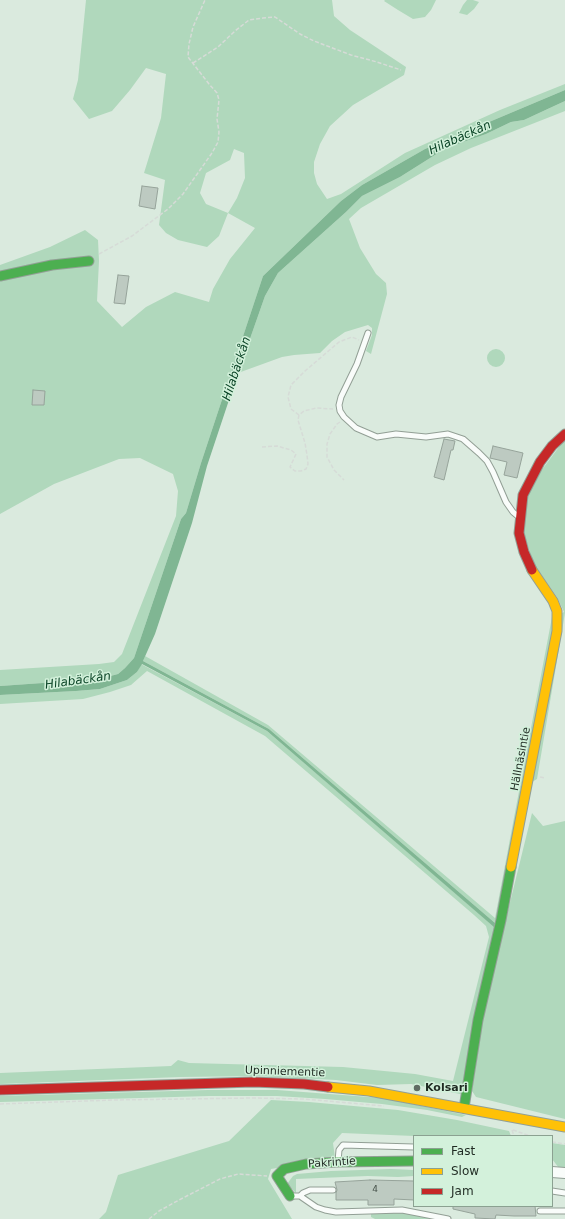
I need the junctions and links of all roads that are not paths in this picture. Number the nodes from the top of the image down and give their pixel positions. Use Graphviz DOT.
graph roads {
  1 [pos="89,261"];
  2 [pos="0,276"];
  3 [pos="368,333"];
  4 [pos="565,434"];
  5 [pos="520,518"];
  6 [pos="0,1090"];
  7 [pos="464,1108"];
  8 [pos="565,1127"];
  9 [pos="413,1147"];
  10 [pos="413,1161"];
  11 [pos="338,1162"];
  12 [pos="553,1172"];
  13 [pos="565,1173"];
  14 [pos="333,1190"];
  15 [pos="553,1191"];
  16 [pos="565,1193"];
  17 [pos="290,1196"];
  18 [pos="300,1196"];
  19 [pos="540,1211"];
  20 [pos="565,1211"];
  21 [pos="448,1219"];
  1 -- 2 [label="street"];
  3 -- 5 [label="lane"];
  4 -- 5 [label="street, Hällnäsintie"];
  5 -- 7 [label="street, Hällnäsintie"];
  6 -- 7 [label="street, Upinniementie"];
  7 -- 8 [label="street, Upinniementie"];
  9 -- 11 [label="lane"];
  10 -- 11 [label="street, Pakrintie"];
  11 -- 17 [label="street, Pakrintie"];
  12 -- 13 [label="street"];
  14 -- 18 [label="lane"];
  15 -- 16 [label="lane"];
  17 -- 18 [label="lane"];
  18 -- 21 [label="lane"];
  19 -- 20 [label="lane"];
}
